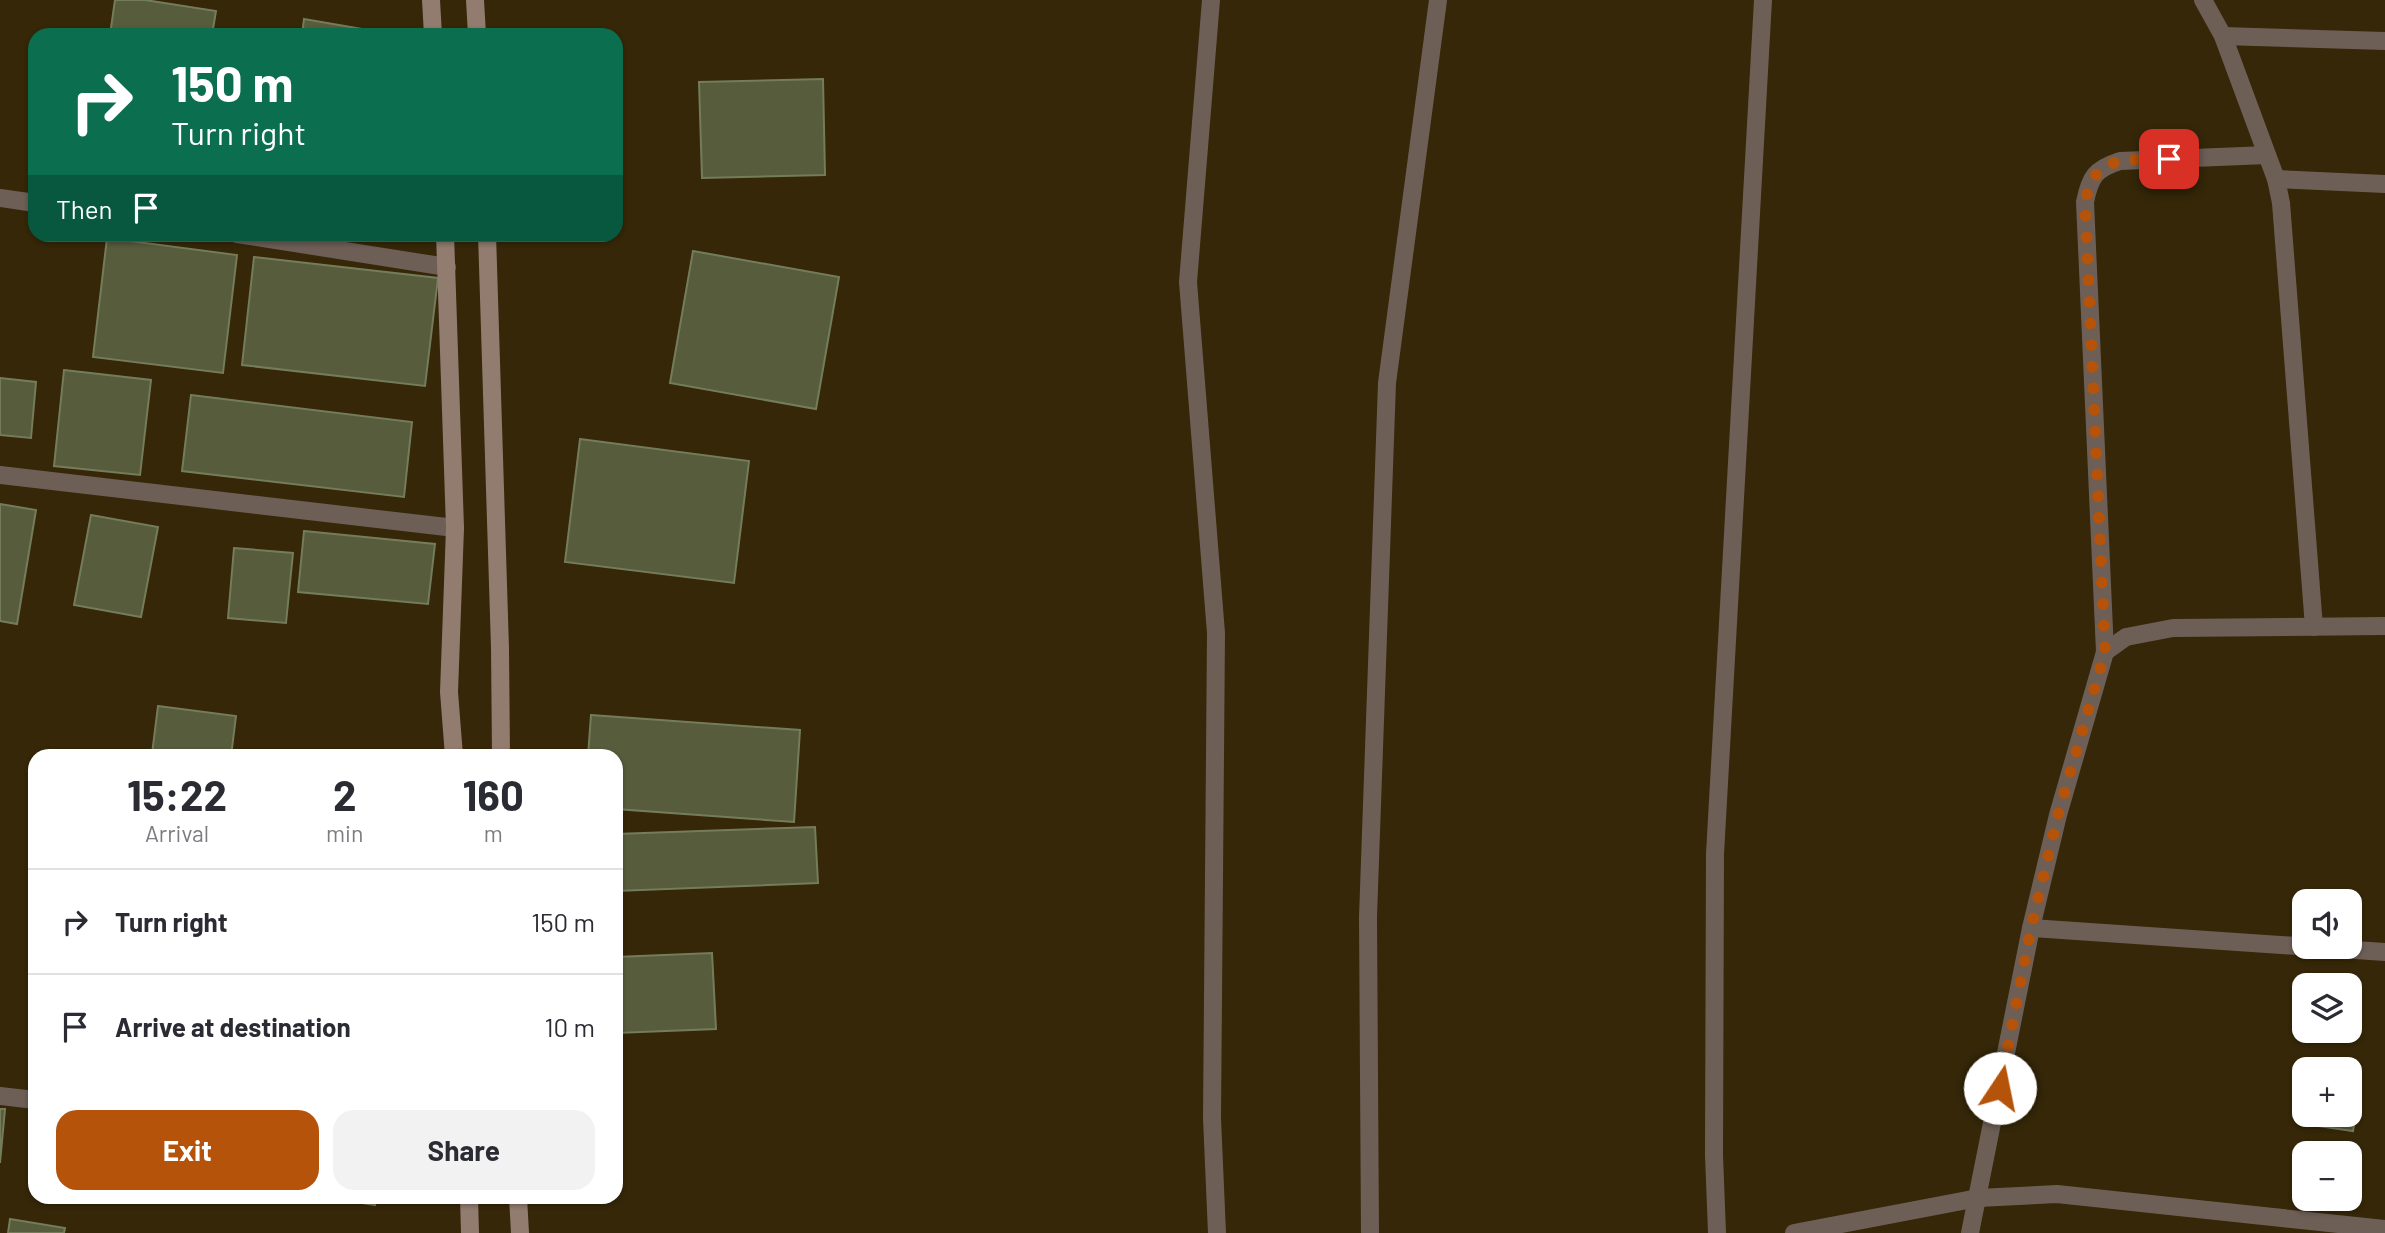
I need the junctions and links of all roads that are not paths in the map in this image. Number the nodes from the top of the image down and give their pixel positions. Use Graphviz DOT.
graph roads {
  1 [pos="431,0"];
  2 [pos="475,0"];
  3 [pos="1211,0"];
  4 [pos="1438,0"];
  5 [pos="1763,0"];
  6 [pos="2203,0"];
  7 [pos="433,28"];
  8 [pos="477,28"];
  9 [pos="2223,36"];
  10 [pos="2385,41"];
  11 [pos="2267,155"];
  12 [pos="2276,179"];
  13 [pos="2385,184"];
  14 [pos="0,198"];
  15 [pos="28,202"];
  16 [pos="288,242"];
  17 [pos="445,242"];
  18 [pos="487,242"];
  19 [pos="447,267"];
  20 [pos="0,475"];
  21 [pos="455,528"];
  22 [pos="2385,626"];
  23 [pos="2314,627"];
  24 [pos="2105,652"];
  25 [pos="453,749"];
  26 [pos="501,749"];
  27 [pos="2031,928"];
  28 [pos="2385,952"];
  29 [pos="0,1096"];
  30 [pos="28,1099"];
  31 [pos="1978,1198"];
  32 [pos="469,1204"];
  33 [pos="518,1204"];
  34 [pos="2333,1229"];
  35 [pos="2385,1230"];
  36 [pos="470,1233"];
  37 [pos="520,1233"];
  38 [pos="1217,1233"];
  39 [pos="1370,1233"];
  40 [pos="1717,1233"];
  41 [pos="1794,1233"];
  42 [pos="1970,1233"];
  1 -- 7 [label="main road"];
  2 -- 8 [label="main road"];
  3 -- 38 [label="street"];
  4 -- 39 [label="street"];
  5 -- 40 [label="street"];
  6 -- 9 [label="street"];
  9 -- 10 [label="street"];
  9 -- 11 [label="street"];
  11 -- 12 [label="street"];
  11 -- 24 [label="street"];
  12 -- 13 [label="street"];
  12 -- 23 [label="street"];
  14 -- 15 [label="street"];
  16 -- 19 [label="street"];
  17 -- 19 [label="main road"];
  18 -- 26 [label="main road"];
  19 -- 21 [label="main road"];
  20 -- 21 [label="street"];
  21 -- 25 [label="main road"];
  22 -- 23 [label="street"];
  23 -- 24 [label="street"];
  24 -- 27 [label="street"];
  27 -- 28 [label="street"];
  27 -- 31 [label="street"];
  29 -- 30 [label="street"];
  31 -- 34 [label="street"];
  31 -- 41 [label="street"];
  31 -- 42 [label="street"];
  32 -- 36 [label="main road"];
  33 -- 37 [label="main road"];
  34 -- 35 [label="street"];
}
